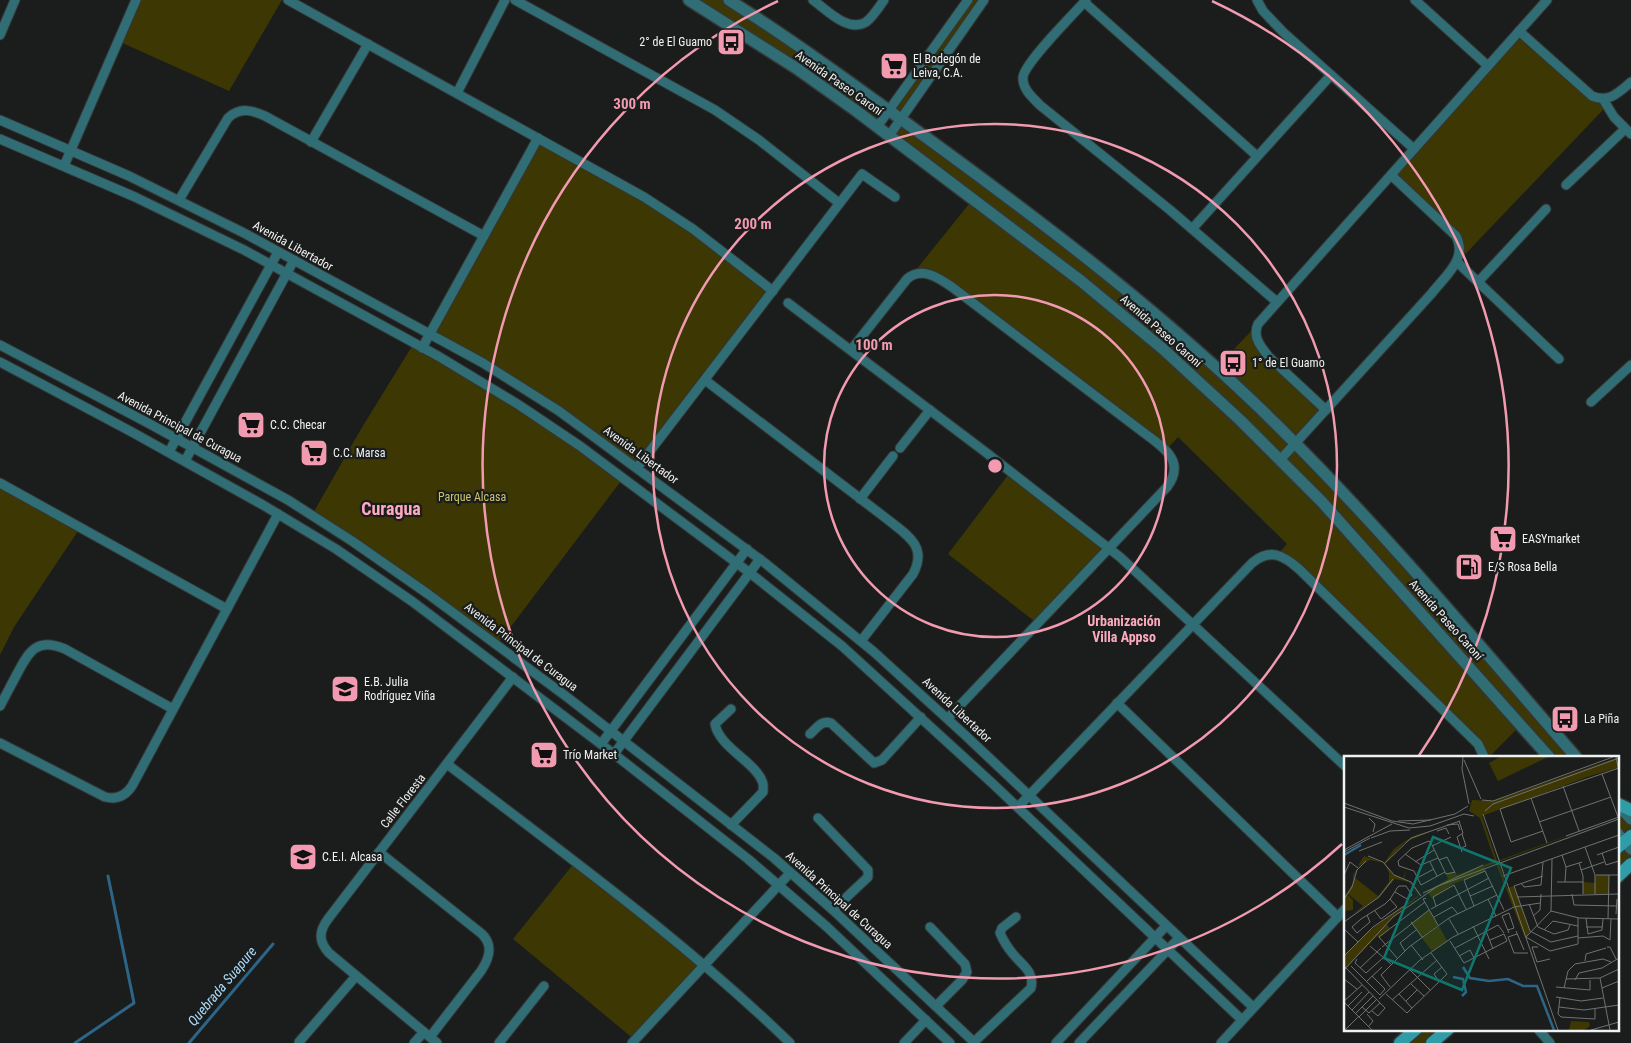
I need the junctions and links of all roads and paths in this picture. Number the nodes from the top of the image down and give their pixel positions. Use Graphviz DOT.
graph roads {
  1 [pos="15,0"];
  2 [pos="136,0"];
  3 [pos="288,0"];
  4 [pos="506,0"];
  5 [pos="515,0"];
  6 [pos="689,0"];
  7 [pos="729,0"];
  8 [pos="813,0"];
  9 [pos="884,0"];
  10 [pos="968,0"];
  11 [pos="984,0"];
  12 [pos="1257,0"];
  13 [pos="1415,0"];
  14 [pos="1547,0"];
  15 [pos="1085,1"];
  16 [pos="1519,31"];
  17 [pos="0,35"];
  18 [pos="368,44"];
  19 [pos="1488,66"];
  20 [pos="1331,75"];
  21 [pos="1631,82"];
  22 [pos="457,93"];
  23 [pos="1603,99"];
  24 [pos="889,111"];
  25 [pos="901,119"];
  26 [pos="0,120"];
  27 [pos="878,127"];
  28 [pos="1628,131"];
  29 [pos="889,136"];
  30 [pos="0,138"];
  31 [pos="538,138"];
  32 [pos="311,142"];
  33 [pos="1414,149"];
  34 [pos="71,150"];
  35 [pos="1257,156"];
  36 [pos="64,166"];
  37 [pos="1391,175"];
  38 [pos="1566,185"];
  39 [pos="895,197"];
  40 [pos="179,200"];
  41 [pos="839,203"];
  42 [pos="1546,209"];
  43 [pos="1192,228"];
  44 [pos="484,236"];
  45 [pos="278,252"];
  46 [pos="294,260"];
  47 [pos="1457,262"];
  48 [pos="271,265"];
  49 [pos="287,274"];
  50 [pos="1478,282"];
  51 [pos="773,291"];
  52 [pos="1277,302"];
  53 [pos="788,303"];
  54 [pos="430,334"];
  55 [pos="0,345"];
  56 [pos="422,348"];
  57 [pos="851,350"];
  58 [pos="1559,359"];
  59 [pos="0,362"];
  60 [pos="1629,371"];
  61 [pos="705,380"];
  62 [pos="1591,402"];
  63 [pos="930,410"];
  64 [pos="1326,410"];
  65 [pos="176,438"];
  66 [pos="1295,444"];
  67 [pos="192,447"];
  68 [pos="900,448"];
  69 [pos="168,452"];
  70 [pos="893,456"];
  71 [pos="1280,460"];
  72 [pos="185,461"];
  73 [pos="638,468"];
  74 [pos="0,483"];
  75 [pos="860,498"];
  76 [pos="278,514"];
  77 [pos="1110,549"];
  78 [pos="747,550"];
  79 [pos="760,559"];
  80 [pos="736,563"];
  81 [pos="750,573"];
  82 [pos="227,609"];
  83 [pos="1193,624"];
  84 [pos="861,640"];
  85 [pos="514,678"];
  86 [pos="1117,703"];
  87 [pos="0,706"];
  88 [pos="732,708"];
  89 [pos="173,709"];
  90 [pos="921,717"];
  91 [pos="948,718"];
  92 [pos="611,731"];
  93 [pos="810,734"];
  94 [pos="623,741"];
  95 [pos="0,744"];
  96 [pos="601,744"];
  97 [pos="614,754"];
  98 [pos="1484,756"];
  99 [pos="1548,756"];
  100 [pos="1575,756"];
  101 [pos="447,764"];
  102 [pos="1344,765"];
  103 [pos="1029,795"];
  104 [pos="1618,804"];
  105 [pos="1018,807"];
  106 [pos="1631,810"];
  107 [pos="818,818"];
  108 [pos="1631,819"];
  109 [pos="731,825"];
  110 [pos="379,852"];
  111 [pos="790,872"];
  112 [pos="779,885"];
  113 [pos="833,910"];
  114 [pos="1344,910"];
  115 [pos="1016,917"];
  116 [pos="1338,917"];
  117 [pos="930,926"];
  118 [pos="1166,926"];
  119 [pos="1155,937"];
  120 [pos="1179,938"];
  121 [pos="1169,950"];
  122 [pos="705,965"];
  123 [pos="356,976"];
  124 [pos="544,986"];
  125 [pos="936,1006"];
  126 [pos="1253,1007"];
  127 [pos="926,1020"];
  128 [pos="1242,1020"];
  129 [pos="1415,1030"];
  130 [pos="1447,1030"];
  131 [pos="1539,1030"];
  132 [pos="430,1037"];
  133 [pos="300,1042"];
  134 [pos="414,1043"];
  135 [pos="499,1043"];
  136 [pos="632,1043"];
  137 [pos="789,1043"];
  138 [pos="904,1043"];
  139 [pos="950,1043"];
  140 [pos="975,1043"];
  141 [pos="1056,1043"];
  142 [pos="1079,1043"];
  143 [pos="1220,1043"];
  144 [pos="1400,1043"];
  145 [pos="1432,1043"];
  146 [pos="1550,1043"];
  1 -- 17 [label="street"];
  2 -- 34 [label="street"];
  3 -- 18 [label="street"];
  4 -- 22 [label="street"];
  5 -- 41 [label="street"];
  6 -- 27 [label="street, Avenida Paseo Caroní"];
  7 -- 24 [label="street, Avenida Paseo Caroní"];
  8 -- 9 [label="street"];
  10 -- 24 [label="street"];
  11 -- 25 [label="street"];
  12 -- 20 [label="street"];
  13 -- 19 [label="street"];
  14 -- 16 [label="street"];
  15 -- 35 [label="street"];
  15 -- 43 [label="street"];
  16 -- 19 [label="street"];
  16 -- 23 [label="street"];
  18 -- 22 [label="street"];
  18 -- 32 [label="street"];
  19 -- 33 [label="street"];
  20 -- 33 [label="street"];
  20 -- 35 [label="street"];
  21 -- 23 [label="street"];
  22 -- 31 [label="street"];
  23 -- 28 [label="street"];
  24 -- 25 [label="street, Avenida Paseo Caroní"];
  24 -- 27 [label="street"];
  25 -- 29 [label="street"];
  25 -- 66 [label="street, Avenida Paseo Caroní"];
  26 -- 34 [label="street, Avenida Libertador"];
  27 -- 29 [label="street, Avenida Paseo Caroní"];
  28 -- 38 [label="street"];
  29 -- 71 [label="street, Avenida Paseo Caroní"];
  30 -- 36 [label="street"];
  31 -- 44 [label="street"];
  31 -- 51 [label="street"];
  32 -- 40 [label="street"];
  32 -- 44 [label="street"];
  33 -- 37 [label="street"];
  34 -- 36 [label="street"];
  34 -- 40 [label="street, Avenida Libertador"];
  35 -- 43 [label="street"];
  36 -- 48 [label="street"];
  37 -- 47 [label="street"];
  37 -- 52 [label="street"];
  39 -- 41 [label="street"];
  40 -- 45 [label="street, Avenida Libertador"];
  41 -- 51 [label="street"];
  42 -- 50 [label="street"];
  43 -- 52 [label="street"];
  44 -- 54 [label="street"];
  45 -- 46 [label="street, Avenida Libertador"];
  45 -- 48 [label="street"];
  46 -- 49 [label="street"];
  46 -- 54 [label="street, Avenida Libertador"];
  47 -- 50 [label="street"];
  47 -- 64 [label="street"];
  48 -- 49 [label="street"];
  48 -- 65 [label="street"];
  49 -- 56 [label="street"];
  49 -- 67 [label="street"];
  50 -- 58 [label="street"];
  51 -- 61 [label="street"];
  52 -- 64 [label="street"];
  53 -- 57 [label="street"];
  54 -- 56 [label="street"];
  54 -- 73 [label="street, Avenida Libertador"];
  55 -- 65 [label="street, Avenida Principal de Curagua"];
  56 -- 80 [label="street"];
  57 -- 63 [label="street"];
  57 -- 77 [label="street"];
  59 -- 69 [label="street"];
  60 -- 62 [label="street"];
  61 -- 73 [label="street"];
  61 -- 75 [label="street"];
  63 -- 68 [label="street"];
  63 -- 77 [label="street"];
  64 -- 66 [label="street"];
  65 -- 67 [label="street, Avenida Principal de Curagua"];
  65 -- 69 [label="street"];
  66 -- 71 [label="street"];
  66 -- 100 [label="street, Avenida Paseo Caroní"];
  67 -- 72 [label="street"];
  67 -- 92 [label="street, Avenida Principal de Curagua"];
  69 -- 72 [label="street"];
  70 -- 75 [label="street"];
  71 -- 99 [label="street, Avenida Paseo Caroní"];
  72 -- 76 [label="street"];
  73 -- 78 [label="street, Avenida Libertador"];
  74 -- 82 [label="street"];
  75 -- 84 [label="street"];
  76 -- 82 [label="street"];
  76 -- 85 [label="street"];
  77 -- 83 [label="street"];
  77 -- 91 [label="street"];
  78 -- 79 [label="street, Avenida Libertador"];
  78 -- 80 [label="street"];
  79 -- 81 [label="street"];
  79 -- 84 [label="street, Avenida Libertador"];
  80 -- 81 [label="street"];
  80 -- 92 [label="street"];
  81 -- 90 [label="street"];
  81 -- 94 [label="street"];
  82 -- 89 [label="street"];
  83 -- 86 [label="street"];
  83 -- 98 [label="street"];
  83 -- 102 [label="street"];
  84 -- 91 [label="street, Avenida Libertador"];
  85 -- 96 [label="street"];
  85 -- 101 [label="street, Calle Floresta"];
  86 -- 103 [label="street"];
  86 -- 116 [label="street"];
  87 -- 89 [label="street"];
  88 -- 109 [label="street"];
  89 -- 95 [label="street"];
  90 -- 93 [label="street"];
  90 -- 105 [label="street"];
  91 -- 103 [label="street, Avenida Libertador"];
  92 -- 94 [label="street, Avenida Principal de Curagua"];
  92 -- 96 [label="street"];
  94 -- 97 [label="street"];
  94 -- 109 [label="street, Avenida Principal de Curagua"];
  96 -- 97 [label="street"];
  97 -- 112 [label="street"];
  101 -- 110 [label="street, Calle Floresta"];
  101 -- 122 [label="street"];
  103 -- 105 [label="street"];
  103 -- 118 [label="street, Avenida Libertador"];
  104 -- 106 [label="main road"];
  104 -- 108 [label="street"];
  105 -- 119 [label="street"];
  107 -- 113 [label="street"];
  109 -- 111 [label="street, Avenida Principal de Curagua"];
  110 -- 123 [label="street, Calle Floresta"];
  110 -- 132 [label="street"];
  111 -- 112 [label="street"];
  111 -- 113 [label="street, Avenida Principal de Curagua"];
  112 -- 122 [label="street"];
  112 -- 127 [label="street"];
  113 -- 125 [label="street, Avenida Principal de Curagua"];
  114 -- 116 [label="street"];
  115 -- 140 [label="street"];
  116 -- 126 [label="street"];
  117 -- 125 [label="street"];
  118 -- 119 [label="street"];
  118 -- 120 [label="street, Avenida Libertador"];
  119 -- 121 [label="street"];
  119 -- 141 [label="street"];
  120 -- 121 [label="street"];
  120 -- 126 [label="street, Avenida Libertador"];
  121 -- 128 [label="street"];
  121 -- 142 [label="street"];
  122 -- 136 [label="street"];
  122 -- 137 [label="street"];
  123 -- 132 [label="street"];
  123 -- 133 [label="street"];
  124 -- 135 [label="street"];
  125 -- 140 [label="street, Avenida Principal de Curagua"];
  126 -- 128 [label="street"];
  127 -- 138 [label="street"];
  127 -- 139 [label="street"];
  128 -- 143 [label="street"];
  129 -- 144 [label="main road"];
  130 -- 145 [label="main road"];
  131 -- 146 [label="street"];
  132 -- 134 [label="street"];
}
